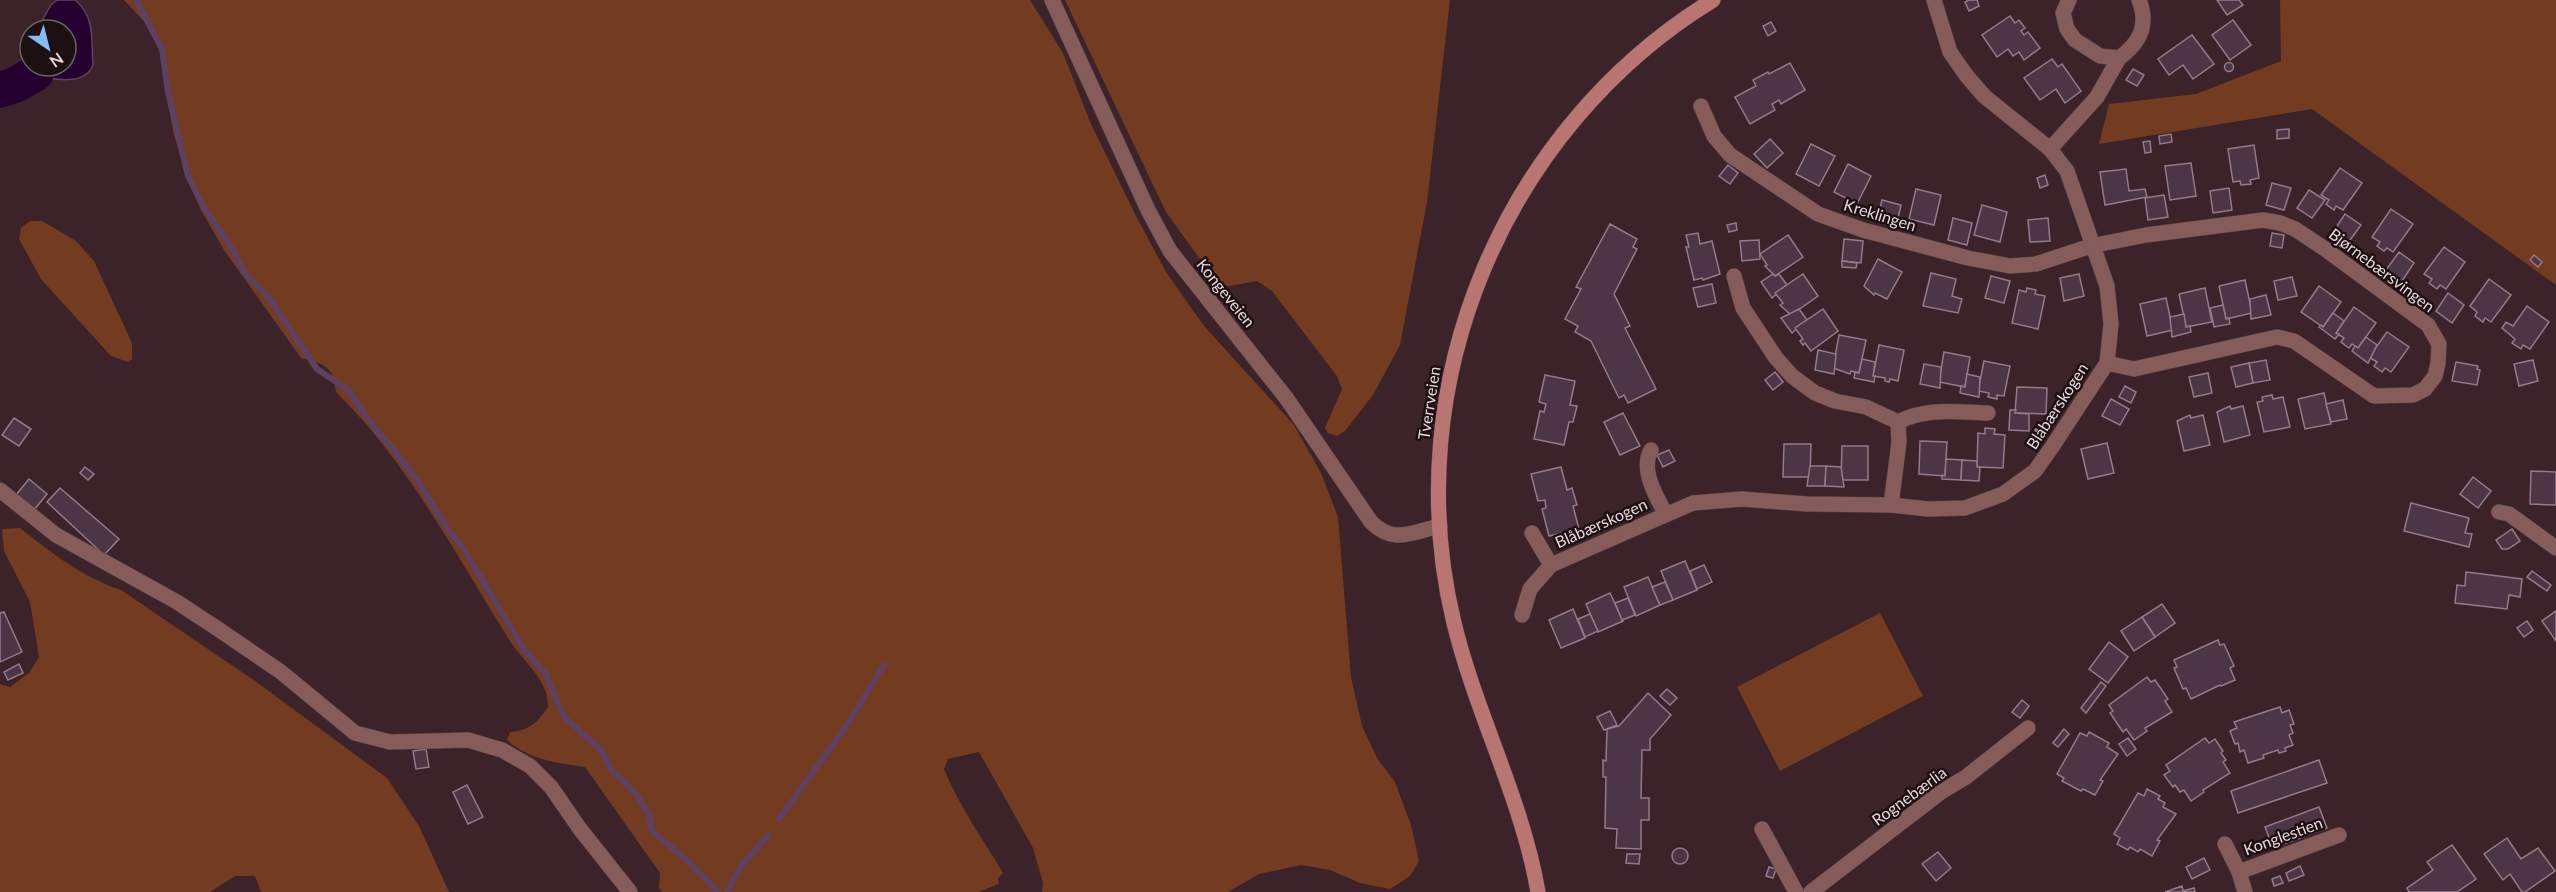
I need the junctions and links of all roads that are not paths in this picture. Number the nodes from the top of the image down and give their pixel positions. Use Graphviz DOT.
graph roads {
  1 [pos="1052,0"];
  2 [pos="1713,0"];
  3 [pos="1934,0"];
  4 [pos="2069,0"];
  5 [pos="2139,0"];
  6 [pos="2119,58"];
  7 [pos="1701,106"];
  8 [pos="2050,149"];
  9 [pos="2091,246"];
  10 [pos="1734,276"];
  11 [pos="2107,363"];
  12 [pos="1988,413"];
  13 [pos="1898,422"];
  14 [pos="1652,450"];
  15 [pos="0,490"];
  16 [pos="1891,504"];
  17 [pos="2499,512"];
  18 [pos="1666,514"];
  19 [pos="1440,526"];
  20 [pos="1532,533"];
  21 [pos="2556,548"];
  22 [pos="1551,565"];
  23 [pos="1522,615"];
  24 [pos="2028,728"];
  25 [pos="1762,829"];
  26 [pos="2339,835"];
  27 [pos="2225,844"];
  28 [pos="2239,872"];
  29 [pos="630,892"];
  30 [pos="1539,892"];
  31 [pos="1796,892"];
  32 [pos="1811,892"];
  33 [pos="2245,892"];
  1 -- 19 [label="street, Kongeveien"];
  2 -- 19 [label="main road, Tverrveien"];
  3 -- 8 [label="street, Blåbærskogen"];
  4 -- 6 [label="street"];
  5 -- 6 [label="street"];
  6 -- 8 [label="street"];
  7 -- 9 [label="street, Kreklingen"];
  8 -- 9 [label="street, Blåbærskogen"];
  9 -- 11 [label="street, Blåbærskogen"];
  9 -- 11 [label="street, Bjørnebærsvingen"];
  10 -- 13 [label="street"];
  11 -- 16 [label="street, Blåbærskogen"];
  12 -- 13 [label="street"];
  13 -- 16 [label="street"];
  14 -- 18 [label="street, Blåbærskogen"];
  15 -- 29 [label="street"];
  16 -- 18 [label="street, Blåbærskogen"];
  17 -- 21 [label="street"];
  18 -- 22 [label="street, Blåbærskogen"];
  19 -- 30 [label="main road, Tverrveien"];
  20 -- 22 [label="street, Blåbærskogen"];
  22 -- 23 [label="street, Blåbærskogen"];
  24 -- 32 [label="street, Rognebærlia"];
  25 -- 31 [label="street"];
  26 -- 28 [label="street, Konglestien"];
  27 -- 28 [label="street, Konglestien"];
  28 -- 33 [label="street, Konglestien"];
}
